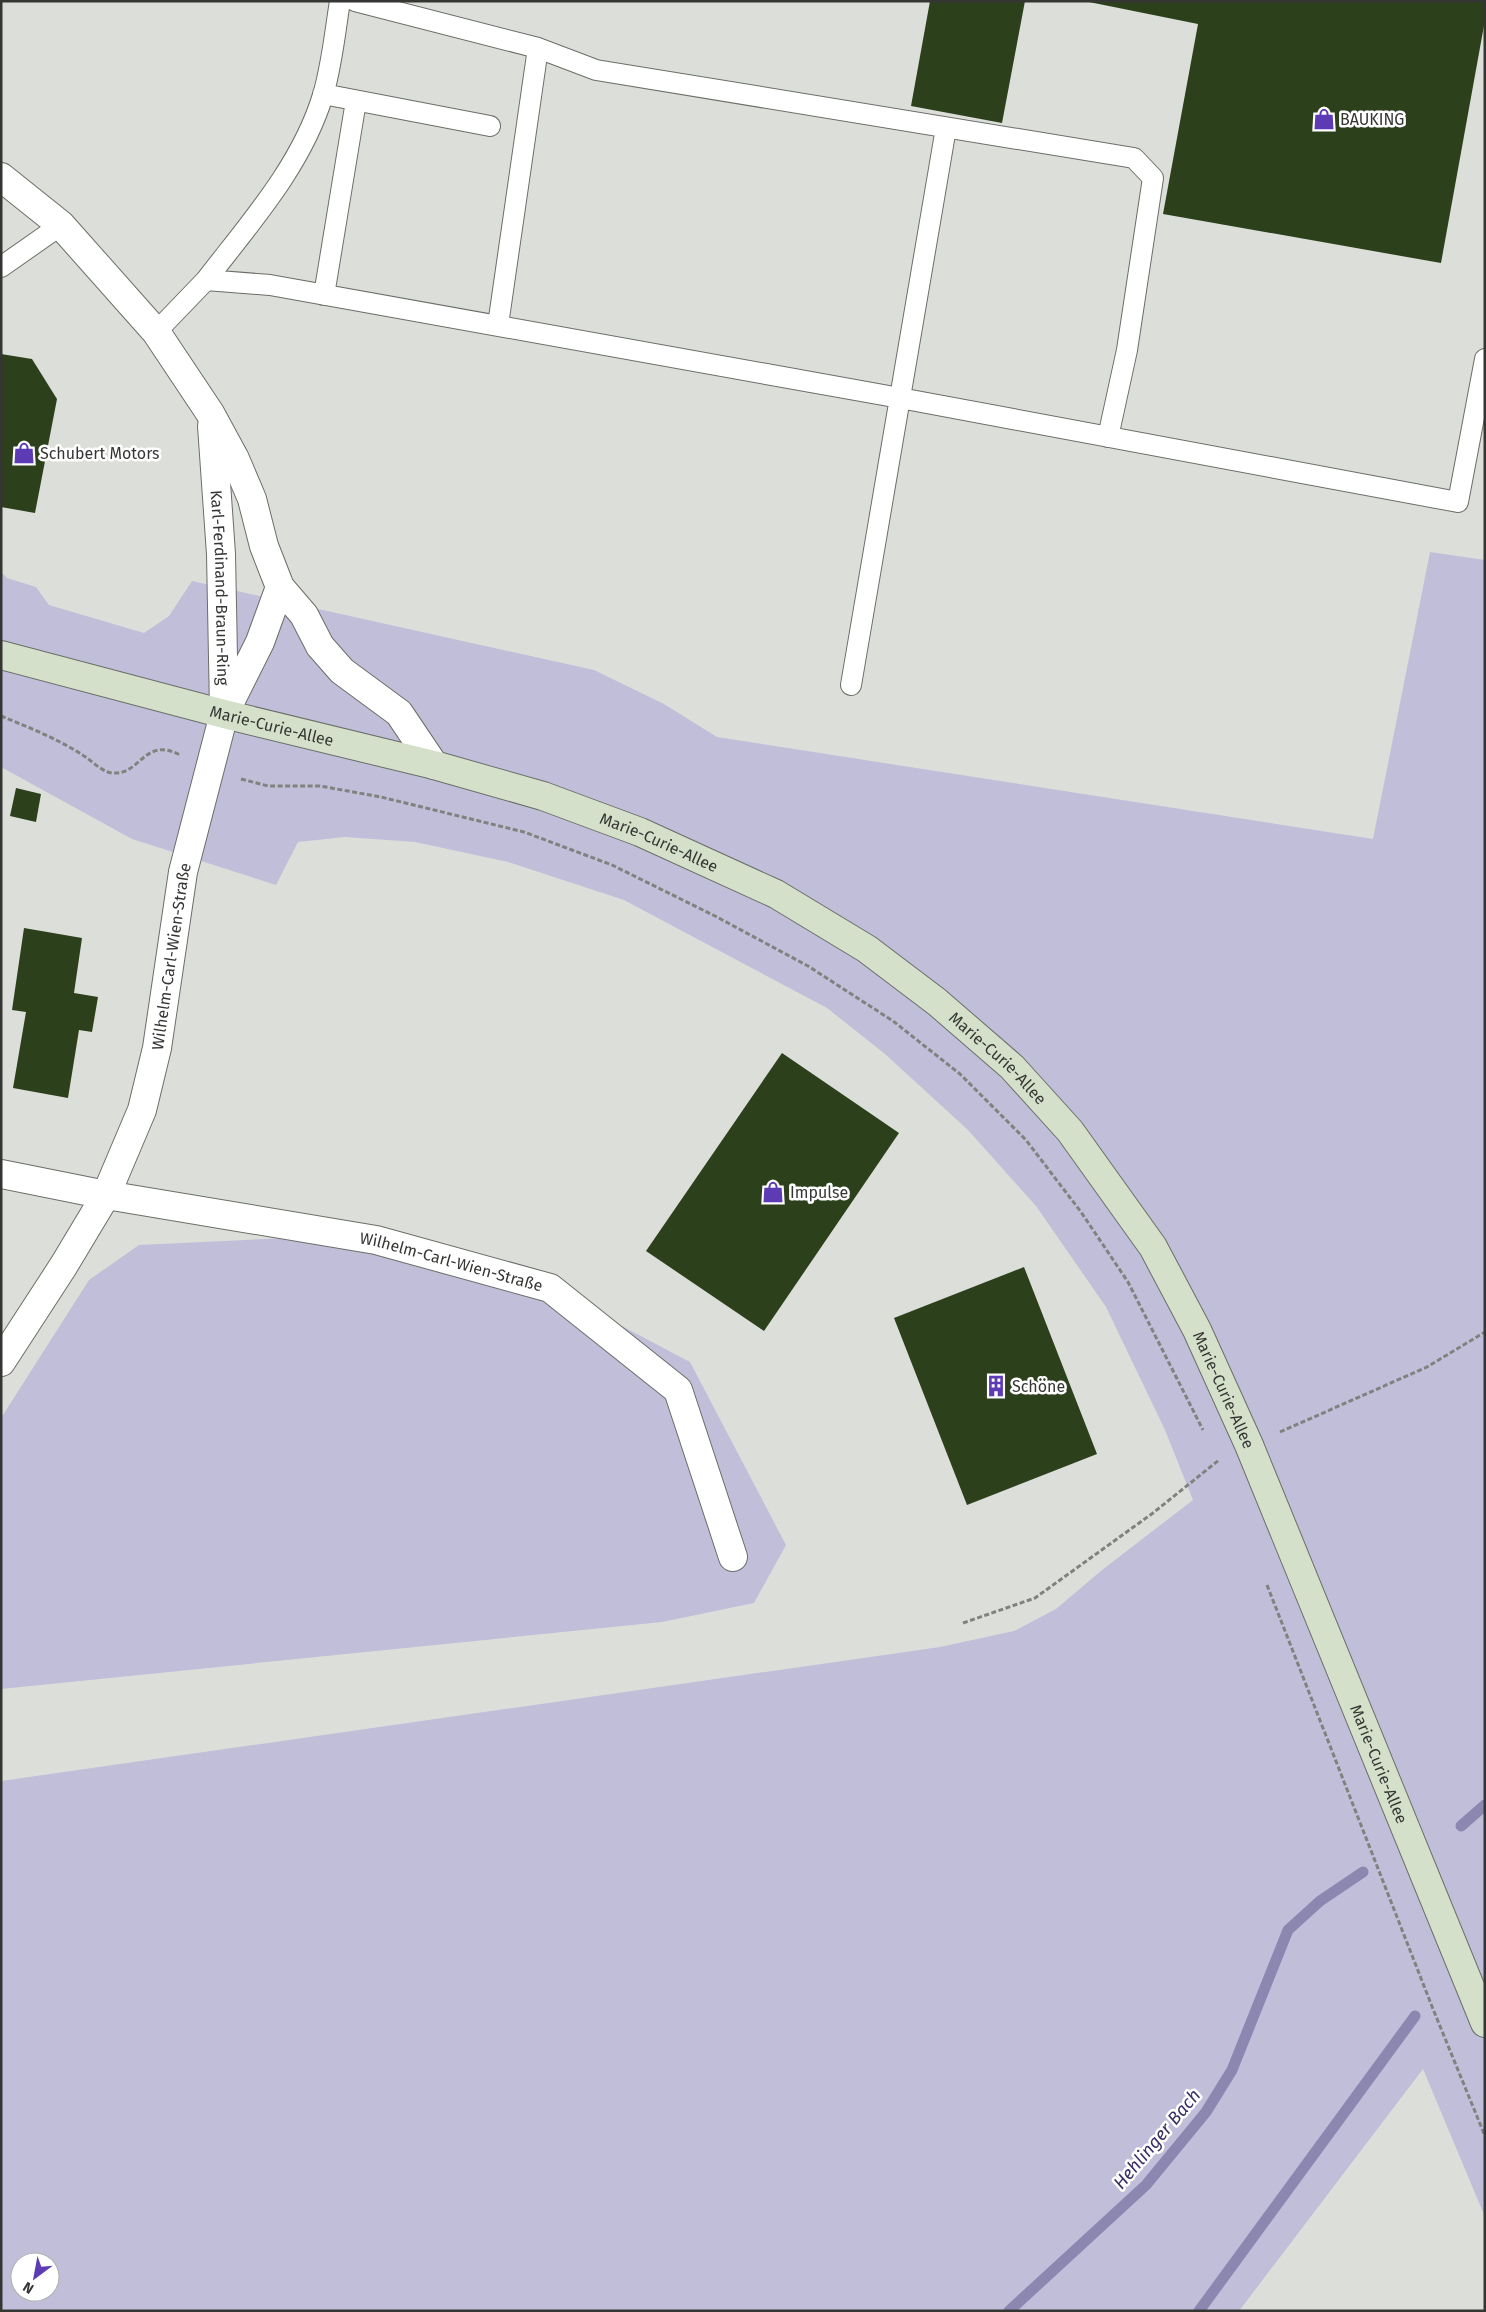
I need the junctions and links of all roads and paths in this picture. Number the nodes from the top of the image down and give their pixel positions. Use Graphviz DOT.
graph roads {
  1 [pos="340,1"];
  2 [pos="355,1"];
  3 [pos="538,48"];
  4 [pos="323,94"];
  5 [pos="356,101"];
  6 [pos="490,126"];
  7 [pos="946,128"];
  8 [pos="1,177"];
  9 [pos="61,225"];
  10 [pos="1,267"];
  11 [pos="206,280"];
  12 [pos="324,295"];
  13 [pos="498,326"];
  14 [pos="156,332"];
  15 [pos="1485,359"];
  16 [pos="900,398"];
  17 [pos="210,413"];
  18 [pos="1108,436"];
  19 [pos="280,587"];
  20 [pos="1,655"];
  21 [pos="852,685"];
  22 [pos="224,714"];
  23 [pos="1,716"];
  24 [pos="434,765"];
  25 [pos="210,771"];
  26 [pos="1,1174"];
  27 [pos="106,1194"];
  28 [pos="1485,1332"];
  29 [pos="1,1362"];
  30 [pos="1205,1435"];
  31 [pos="1249,1445"];
  32 [pos="1214,1452"];
  33 [pos="1222,1469"];
  34 [pos="1195,1478"];
  35 [pos="733,1557"];
  36 [pos="1266,1581"];
  37 [pos="963,1623"];
  38 [pos="1485,2023"];
  39 [pos="1485,2136"];
  1 -- 4 [label="lane"];
  2 -- 3 [label="lane"];
  3 -- 7 [label="lane"];
  3 -- 13 [label="lane"];
  4 -- 5 [label="lane"];
  4 -- 11 [label="lane"];
  5 -- 6 [label="lane"];
  5 -- 12 [label="lane"];
  7 -- 16 [label="lane"];
  7 -- 18 [label="lane"];
  8 -- 9 [label="street, Karl-Ferdinand-Braun-Ring"];
  9 -- 10 [label="lane"];
  9 -- 14 [label="street, Karl-Ferdinand-Braun-Ring"];
  11 -- 12 [label="lane"];
  11 -- 14 [label="lane"];
  12 -- 13 [label="lane"];
  13 -- 16 [label="lane"];
  14 -- 17 [label="street, Karl-Ferdinand-Braun-Ring"];
  15 -- 18 [label="lane"];
  16 -- 18 [label="lane"];
  16 -- 21 [label="lane"];
  17 -- 19 [label="street, Karl-Ferdinand-Braun-Ring"];
  17 -- 22 [label="street, Karl-Ferdinand-Braun-Ring"];
  19 -- 22 [label="street, Karl-Ferdinand-Braun-Ring"];
  19 -- 24 [label="street, Karl-Ferdinand-Braun-Ring"];
  20 -- 22 [label="main road, Marie-Curie-Allee"];
  22 -- 24 [label="main road, Marie-Curie-Allee"];
  22 -- 25 [label="street, Wilhelm-Carl-Wien-Straße"];
  23 -- 25 [label="path"];
  24 -- 31 [label="main road, Marie-Curie-Allee"];
  25 -- 27 [label="street, Wilhelm-Carl-Wien-Straße"];
  25 -- 30 [label="path"];
  26 -- 27 [label="street"];
  27 -- 29 [label="street, Wilhelm-Carl-Wien-Straße"];
  27 -- 35 [label="street, Wilhelm-Carl-Wien-Straße"];
  28 -- 31 [label="path"];
  31 -- 38 [label="main road, Marie-Curie-Allee"];
  32 -- 33 [label="path"];
  34 -- 37 [label="path"];
  36 -- 39 [label="path"];
}
